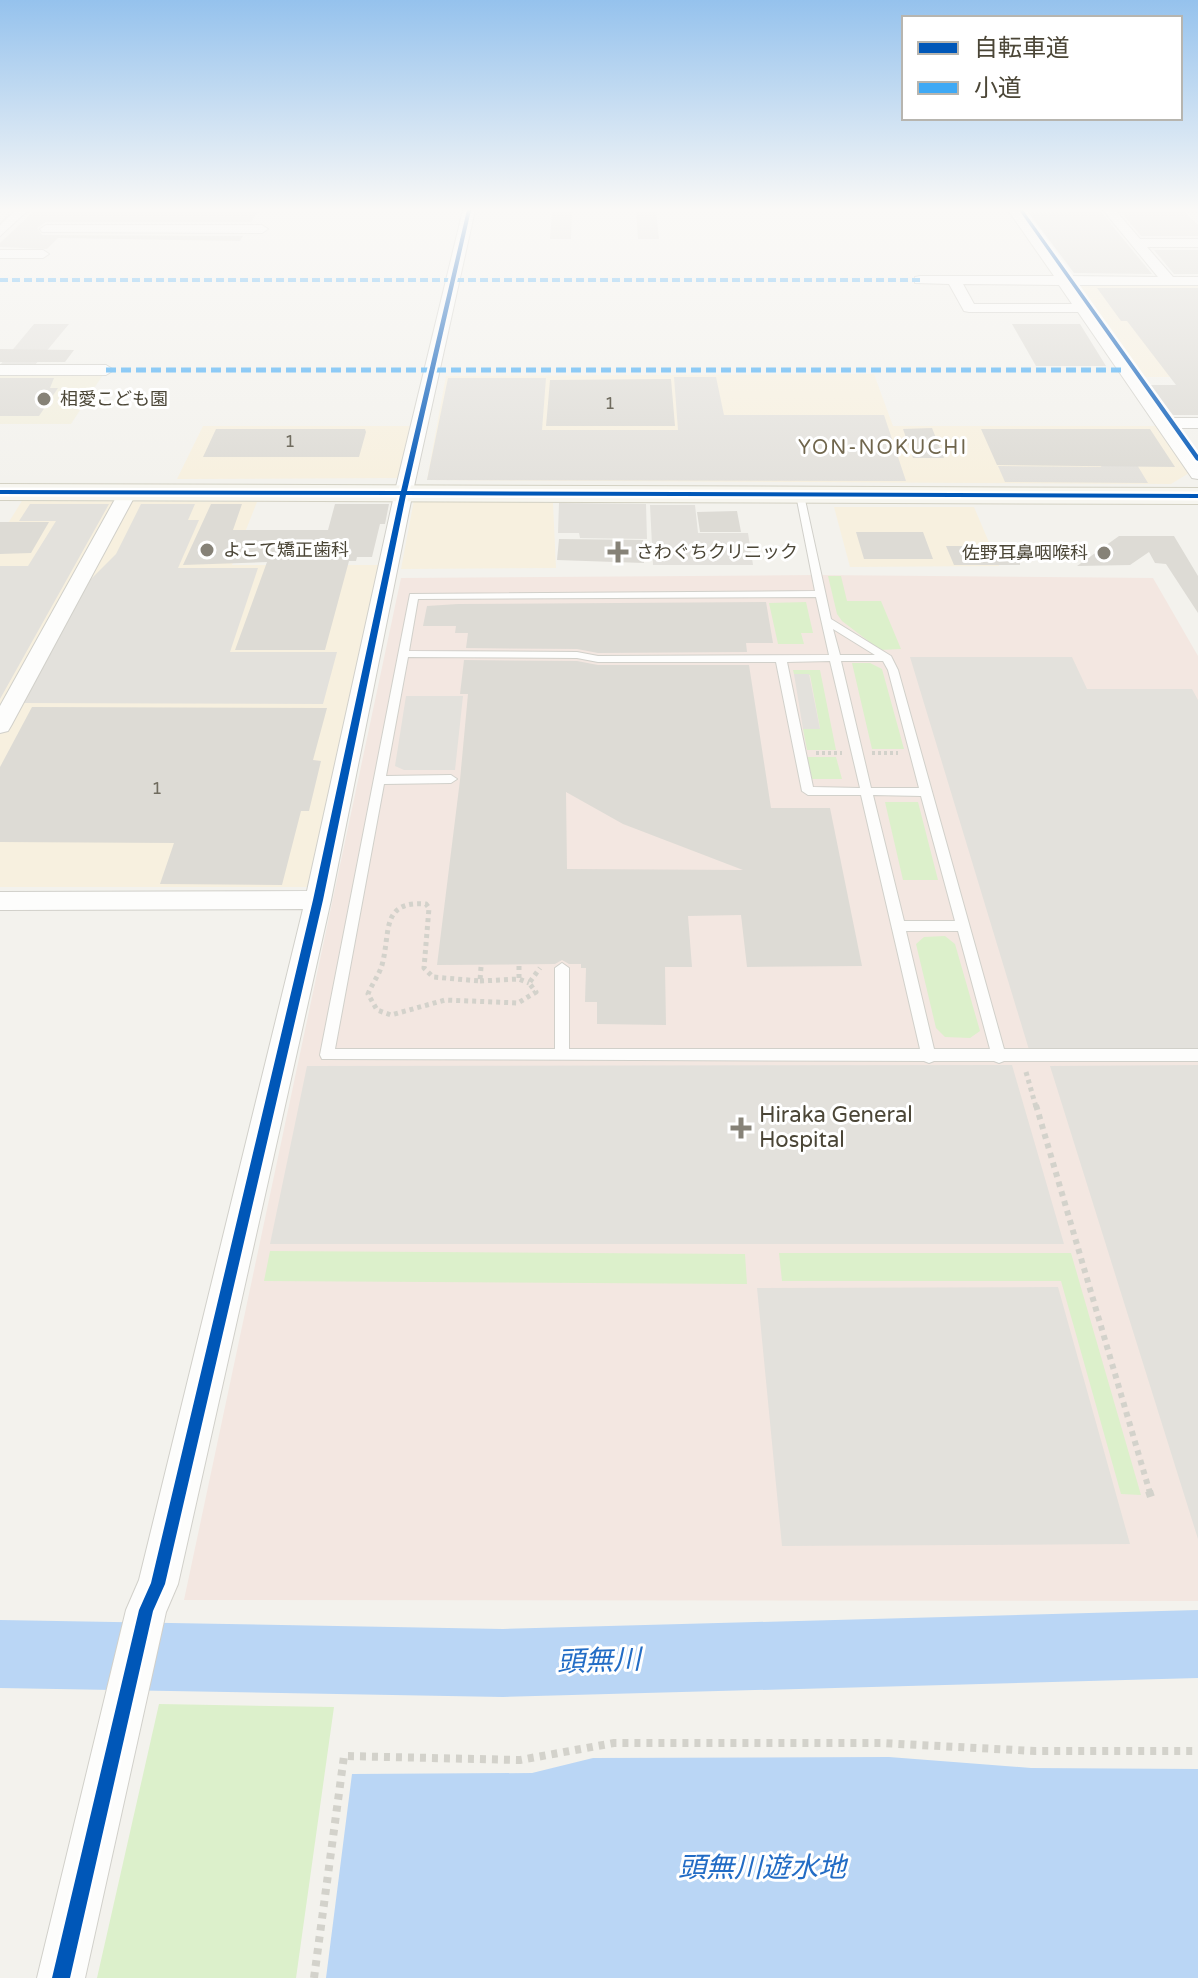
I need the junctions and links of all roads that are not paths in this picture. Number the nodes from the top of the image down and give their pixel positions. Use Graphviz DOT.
graph roads {
  1 [pos="448,302"];
  2 [pos="966,302"];
  3 [pos="1078,302"];
  4 [pos="1082,308"];
  5 [pos="0,370"];
  6 [pos="106,370"];
  7 [pos="1163,423"];
  8 [pos="1198,423"];
  9 [pos="1198,474"];
  10 [pos="404,491"];
  11 [pos="0,492"];
  12 [pos="128,492"];
  13 [pos="800,495"];
  14 [pos="1198,496"];
  15 [pos="820,594"];
  16 [pos="826,620"];
  17 [pos="866,645"];
  18 [pos="404,654"];
  19 [pos="835,658"];
  20 [pos="856,658"];
  21 [pos="887,658"];
  22 [pos="781,659"];
  23 [pos="0,726"];
  24 [pos="451,779"];
  25 [pos="380,780"];
  26 [pos="867,791"];
  27 [pos="924,792"];
  28 [pos="318,900"];
  29 [pos="0,901"];
  30 [pos="898,926"];
  31 [pos="961,926"];
  32 [pos="562,968"];
  33 [pos="562,1055"];
  34 [pos="1198,1055"];
  35 [pos="929,1057"];
  36 [pos="999,1057"];
  37 [pos="61,1978"];
  1 -- 10 [label="street"];
  2 -- 4 [label="street"];
  3 -- 4 [label="street"];
  4 -- 7 [label="street"];
  5 -- 6 [label="street"];
  7 -- 8 [label="street"];
  7 -- 9 [label="street"];
  10 -- 12 [label="street"];
  10 -- 13 [label="street"];
  10 -- 28 [label="street"];
  11 -- 12 [label="street"];
  12 -- 23 [label="street"];
  13 -- 14 [label="street"];
  13 -- 15 [label="lane"];
  15 -- 16 [label="lane"];
  15 -- 18 [label="lane"];
  16 -- 17 [label="lane"];
  16 -- 19 [label="lane"];
  17 -- 20 [label="lane"];
  17 -- 21 [label="lane"];
  18 -- 22 [label="lane"];
  18 -- 25 [label="lane"];
  19 -- 20 [label="lane"];
  19 -- 22 [label="lane"];
  19 -- 26 [label="lane"];
  20 -- 21 [label="lane"];
  21 -- 27 [label="lane"];
  22 -- 26 [label="lane"];
  24 -- 25 [label="lane"];
  25 -- 33 [label="lane"];
  26 -- 27 [label="lane"];
  26 -- 30 [label="lane"];
  27 -- 31 [label="lane"];
  28 -- 29 [label="street"];
  28 -- 37 [label="street"];
  30 -- 31 [label="lane"];
  30 -- 35 [label="lane"];
  31 -- 36 [label="lane"];
  32 -- 33 [label="lane"];
  33 -- 35 [label="lane"];
  34 -- 36 [label="lane"];
  35 -- 36 [label="lane"];
}
